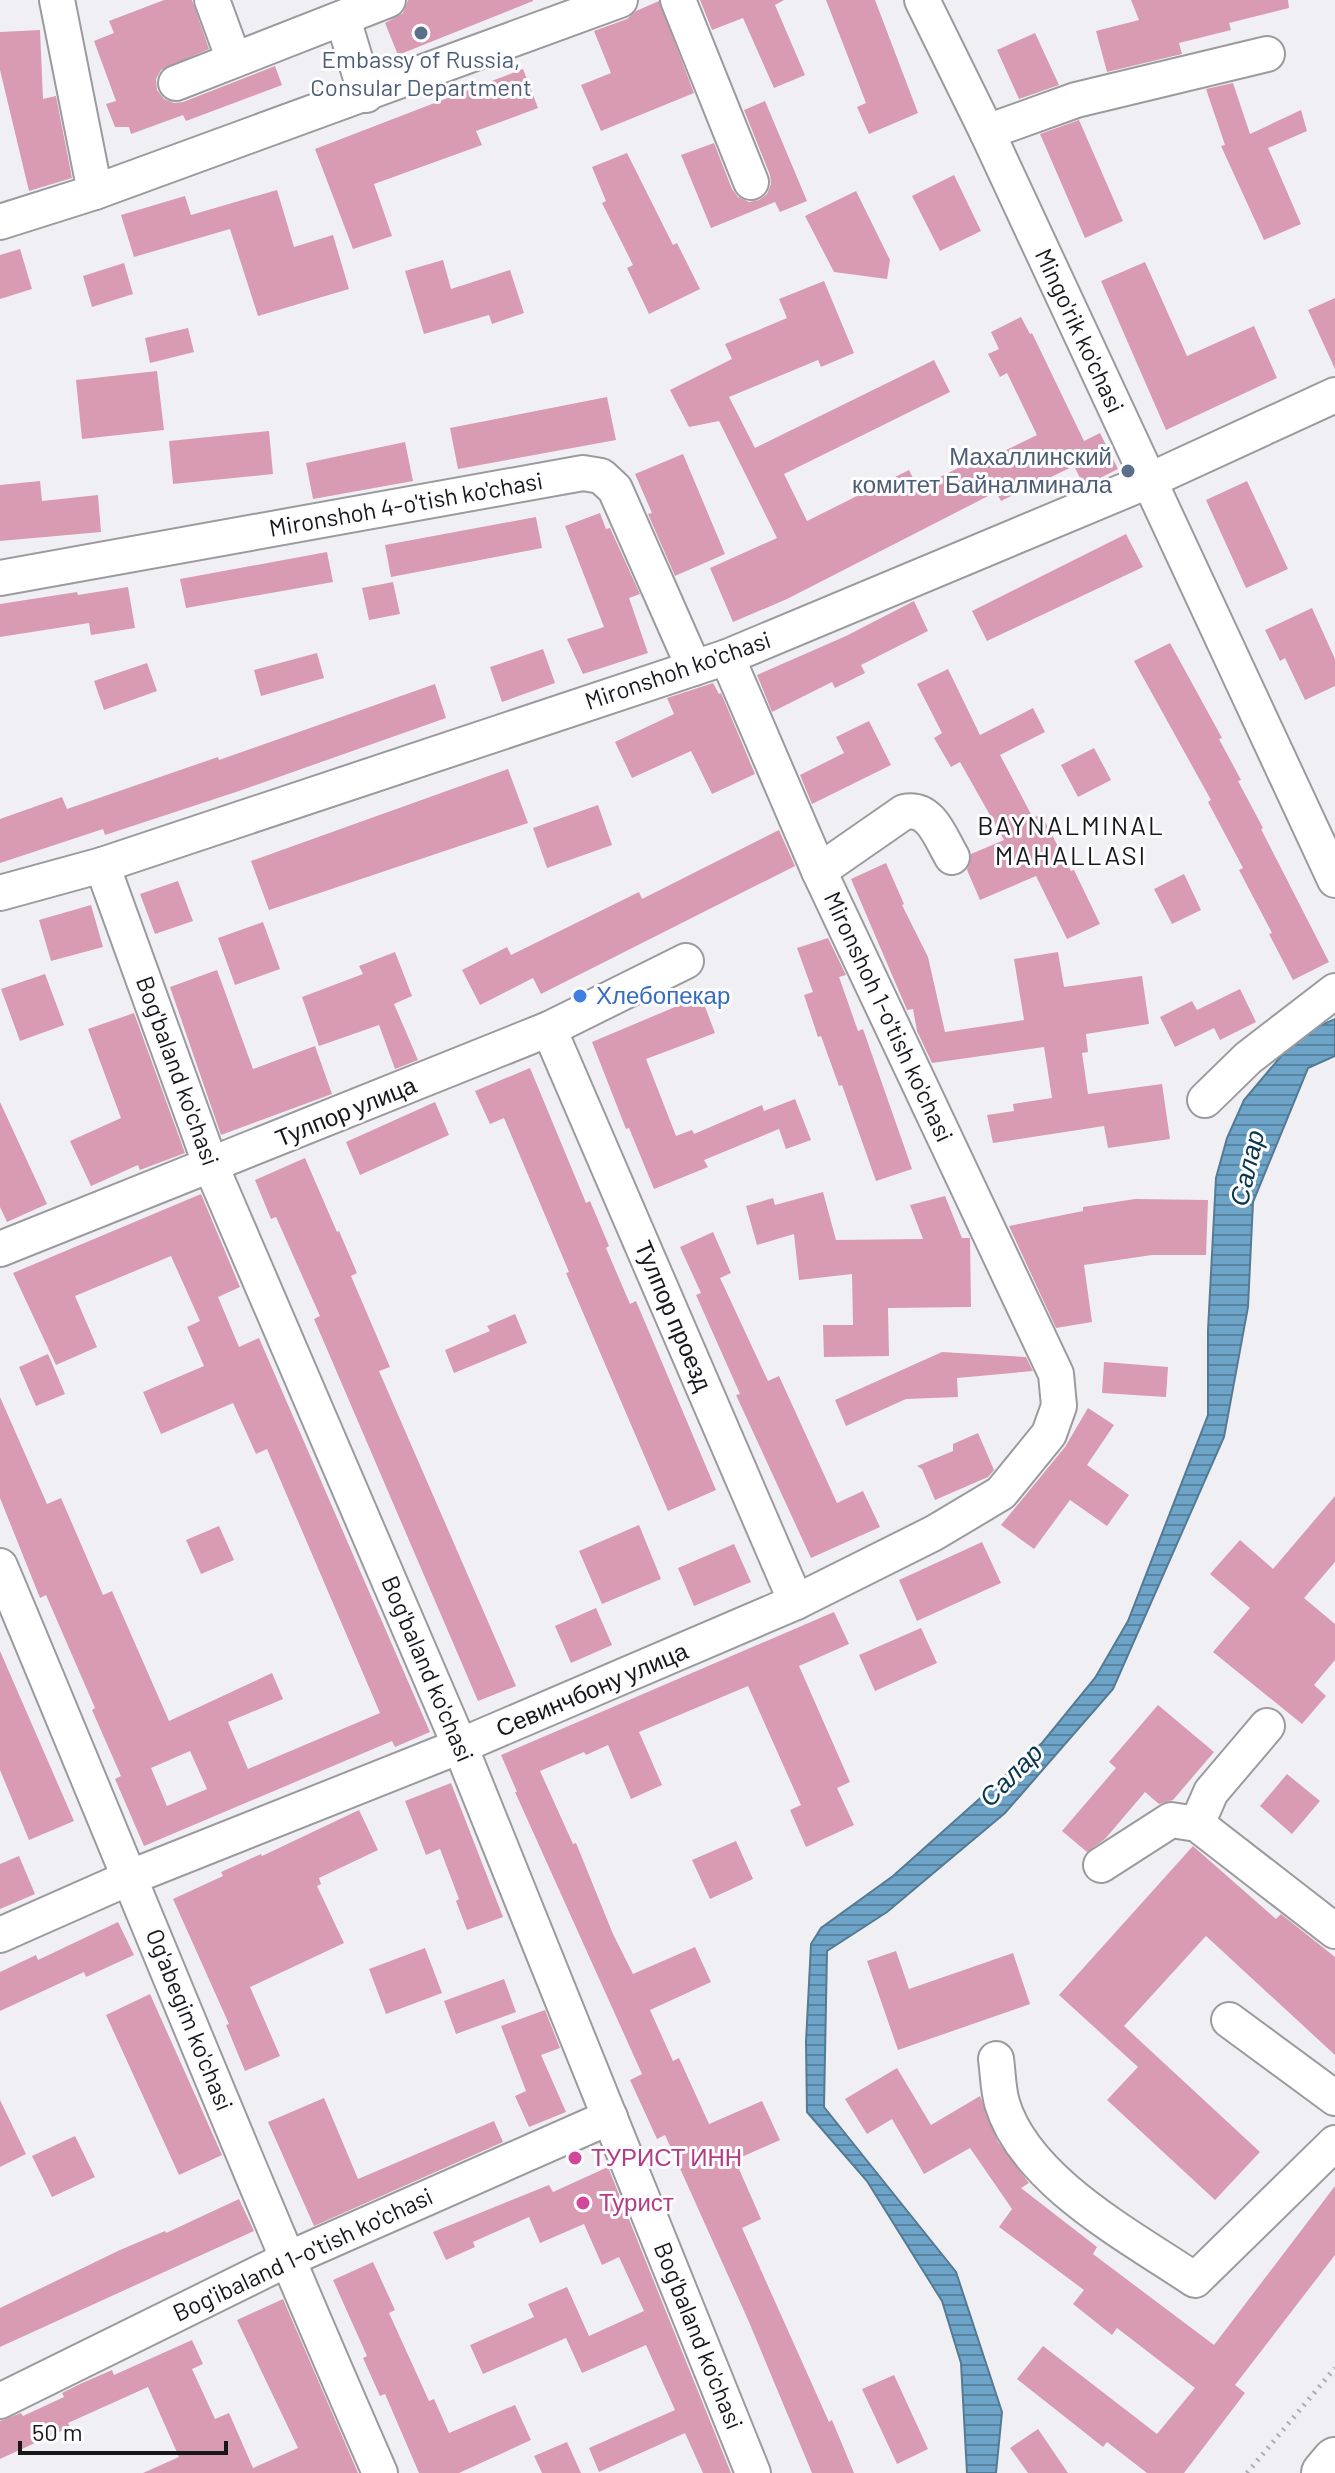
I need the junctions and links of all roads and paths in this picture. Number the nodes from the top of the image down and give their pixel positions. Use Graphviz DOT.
graph roads {
  1 [pos="57,0"];
  2 [pos="212,0"];
  3 [pos="388,0"];
  4 [pos="620,0"];
  5 [pos="678,0"];
  6 [pos="922,0"];
  7 [pos="343,19"];
  8 [pos="1267,54"];
  9 [pos="234,60"];
  10 [pos="176,83"];
  11 [pos="366,95"];
  12 [pos="987,132"];
  13 [pos="751,182"];
  14 [pos="95,192"];
  15 [pos="0,222"];
  16 [pos="1335,395"];
  17 [pos="1148,481"];
  18 [pos="0,578"];
  19 [pos="727,657"];
  20 [pos="694,668"];
  21 [pos="952,857"];
  22 [pos="102,865"];
  23 [pos="819,871"];
  24 [pos="1335,880"];
  25 [pos="0,893"];
  26 [pos="686,961"];
  27 [pos="1335,991"];
  28 [pos="549,1029"];
  29 [pos="1205,1100"];
  30 [pos="211,1166"];
  31 [pos="0,1248"];
  32 [pos="1056,1374"];
  33 [pos="0,1566"];
  34 [pos="796,1602"];
  35 [pos="1267,1726"];
  36 [pos="460,1746"];
  37 [pos="1197,1824"];
  38 [pos="1101,1865"];
  39 [pos="131,1877"];
  40 [pos="1335,1931"];
  41 [pos="0,1935"];
  42 [pos="1229,2020"];
  43 [pos="996,2059"];
  44 [pos="1335,2098"];
  45 [pos="610,2117"];
  46 [pos="1335,2143"];
  47 [pos="286,2260"];
  48 [pos="1335,2368"];
  49 [pos="0,2401"];
  50 [pos="1335,2460"];
  51 [pos="380,2473"];
  52 [pos="753,2473"];
  53 [pos="1247,2473"];
  54 [pos="1324,2473"];
  1 -- 14 [label="street"];
  2 -- 9 [label="street"];
  3 -- 7 [label="street"];
  4 -- 11 [label="street"];
  5 -- 13 [label="street"];
  6 -- 12 [label="street, Mingo'rik ko'chasi"];
  7 -- 9 [label="street"];
  7 -- 11 [label="street"];
  8 -- 12 [label="street"];
  9 -- 10 [label="street"];
  11 -- 14 [label="street"];
  12 -- 17 [label="street, Mingo'rik ko'chasi"];
  14 -- 15 [label="street"];
  16 -- 17 [label="street, Mironshoh ko'chasi"];
  17 -- 19 [label="street, Mironshoh ko'chasi"];
  17 -- 24 [label="street, Mingo'rik ko'chasi"];
  18 -- 20 [label="street, Mironshoh 4-o'tish ko'chasi"];
  19 -- 20 [label="street, Mironshoh ko'chasi"];
  19 -- 23 [label="street, Mironshoh 1-o'tish ko'chasi"];
  20 -- 22 [label="street, Mironshoh ko'chasi"];
  21 -- 23 [label="street"];
  22 -- 25 [label="street, Mironshoh ko'chasi"];
  22 -- 30 [label="street, Bog'baland ko'chasi"];
  23 -- 32 [label="street, Mironshoh 1-o'tish ko'chasi"];
  26 -- 28 [label="street, Тулпор улица"];
  27 -- 29 [label="street"];
  28 -- 30 [label="street, Тулпор улица"];
  28 -- 34 [label="street, Тулпор проезд"];
  30 -- 31 [label="street, Тулпор улица"];
  30 -- 36 [label="street, Bog'baland ko'chasi"];
  32 -- 34 [label="street, Севинчбону улица"];
  33 -- 39 [label="street, Og'abegim ko'chasi"];
  34 -- 36 [label="street, Севинчбону улица"];
  35 -- 37 [label="street"];
  36 -- 39 [label="street, Севинчбону улица"];
  36 -- 45 [label="street, Bog'baland ko'chasi"];
  37 -- 38 [label="street"];
  37 -- 40 [label="street"];
  39 -- 41 [label="street, Севинчбону улица"];
  39 -- 47 [label="street, Og'abegim ko'chasi"];
  42 -- 44 [label="street"];
  43 -- 46 [label="street"];
  45 -- 47 [label="street, Bog'ibaland 1-o'tish ko'chasi"];
  45 -- 52 [label="street, Bog'baland ko'chasi"];
  47 -- 49 [label="street, Bog'ibaland 1-o'tish ko'chasi"];
  47 -- 51 [label="street, Og'abegim ko'chasi"];
  48 -- 53 [label="path"];
  50 -- 54 [label="highway"];
}
